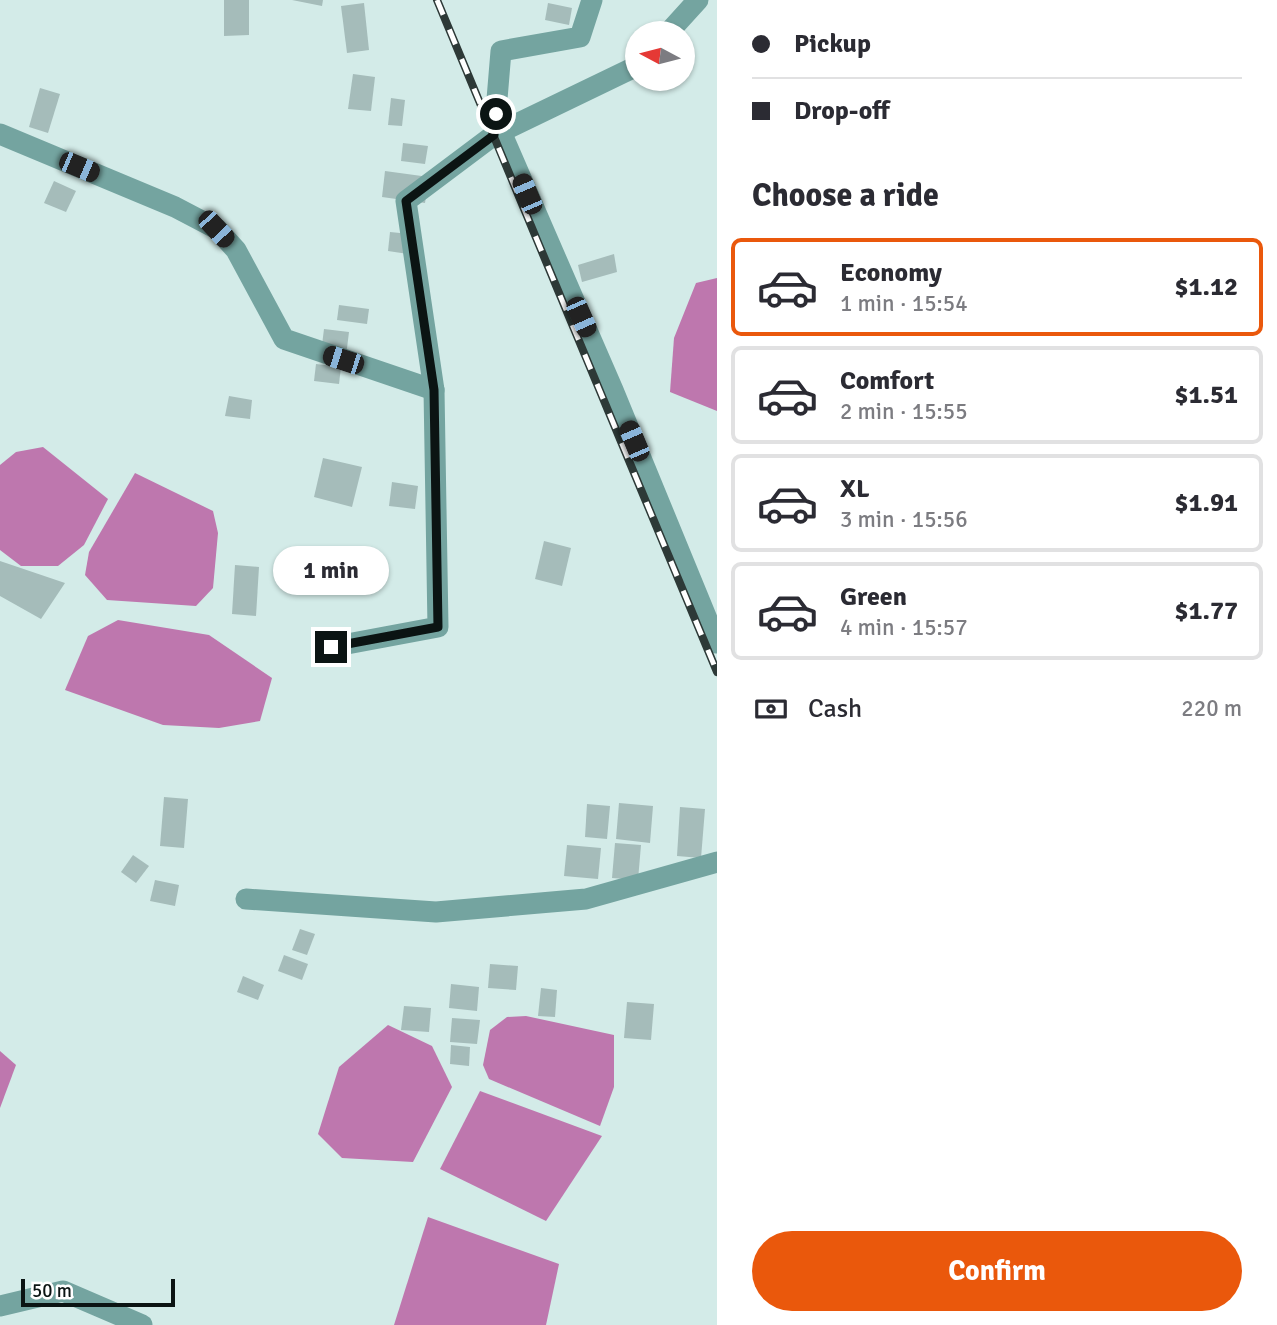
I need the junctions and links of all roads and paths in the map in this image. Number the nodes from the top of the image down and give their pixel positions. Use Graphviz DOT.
graph roads {
  1 [pos="592,0"];
  2 [pos="698,0"];
  3 [pos="679,21"];
  4 [pos="625,71"];
  5 [pos="497,133"];
  6 [pos="0,134"];
  7 [pos="434,390"];
  8 [pos="717,643"];
  9 [pos="331,647"];
  10 [pos="717,862"];
  11 [pos="246,899"];
  12 [pos="0,1306"];
  13 [pos="142,1325"];
  1 -- 5 [label="street"];
  2 -- 3 [label="street"];
  4 -- 5 [label="street"];
  5 -- 7 [label="street"];
  5 -- 8 [label="street"];
  6 -- 7 [label="street"];
  7 -- 9 [label="street"];
  10 -- 11 [label="street"];
  12 -- 13 [label="street"];
}
